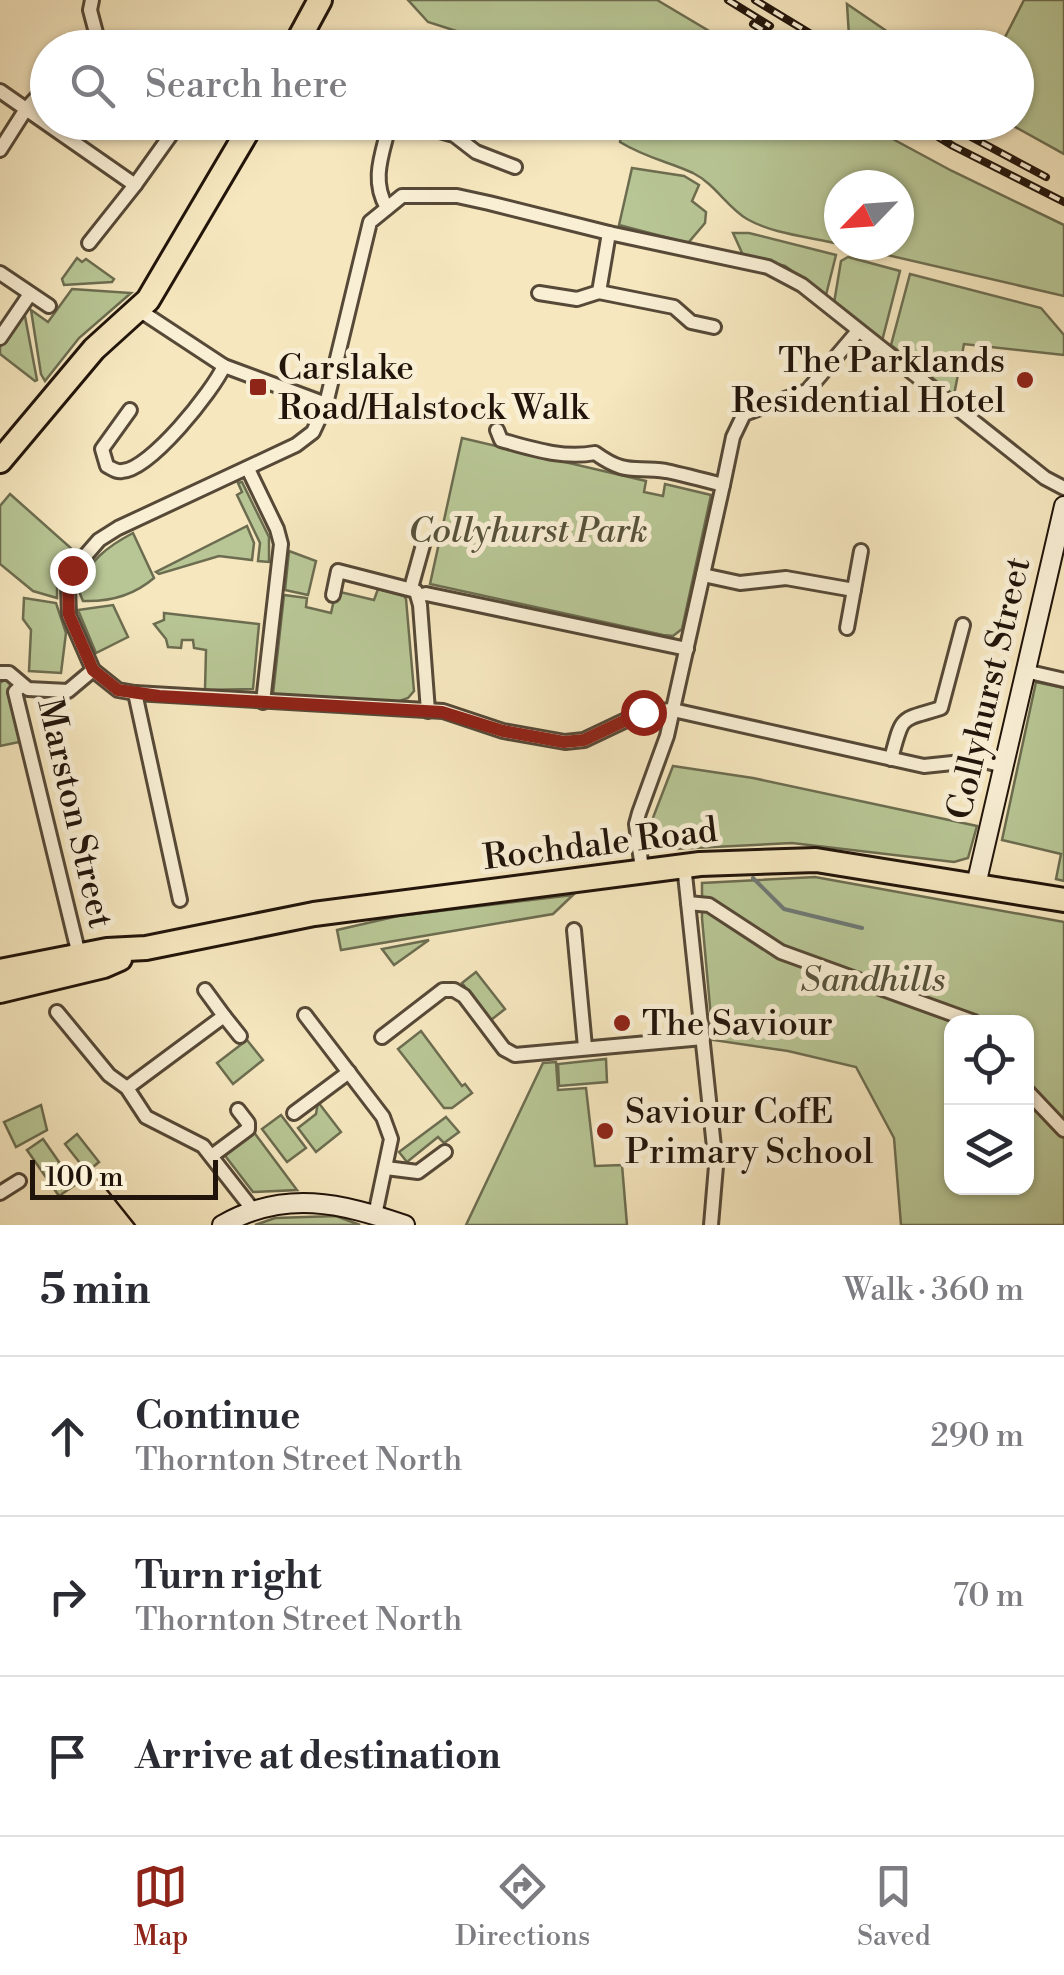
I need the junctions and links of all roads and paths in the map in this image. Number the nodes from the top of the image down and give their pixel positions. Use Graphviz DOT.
graph roads {
  1 [pos="92,0"];
  2 [pos="320,0"];
  3 [pos="95,30"];
  4 [pos="304,30"];
  5 [pos="0,91"];
  6 [pos="30,105"];
  7 [pos="26,109"];
  8 [pos="30,112"];
  9 [pos="70,140"];
  10 [pos="167,140"];
  11 [pos="243,140"];
  12 [pos="386,140"];
  13 [pos="460,140"];
  14 [pos="0,150"];
  15 [pos="515,167"];
  16 [pos="135,185"];
  17 [pos="386,208"];
  18 [pos="609,233"];
  19 [pos="88,244"];
  20 [pos="0,273"];
  21 [pos="539,292"];
  22 [pos="599,292"];
  23 [pos="30,294"];
  24 [pos="49,306"];
  25 [pos="138,310"];
  26 [pos="714,327"];
  27 [pos="858,331"];
  28 [pos="0,338"];
  29 [pos="224,366"];
  30 [pos="326,404"];
  31 [pos="130,410"];
  32 [pos="497,430"];
  33 [pos="0,461"];
  34 [pos="248,469"];
  35 [pos="723,485"];
  36 [pos="1064,488"];
  37 [pos="1064,506"];
  38 [pos="423,545"];
  39 [pos="861,550"];
  40 [pos="703,575"];
  41 [pos="854,590"];
  42 [pos="415,592"];
  43 [pos="333,595"];
  44 [pos="963,625"];
  45 [pos="847,628"];
  46 [pos="687,649"];
  47 [pos="93,670"];
  48 [pos="1025,672"];
  49 [pos="0,673"];
  50 [pos="1064,680"];
  51 [pos="20,686"];
  52 [pos="135,694"];
  53 [pos="263,702"];
  54 [pos="672,710"];
  55 [pos="428,711"];
  56 [pos="891,758"];
  57 [pos="1002,766"];
  58 [pos="684,865"];
  59 [pos="642,869"];
  60 [pos="976,884"];
  61 [pos="180,900"];
  62 [pos="1064,900"];
  63 [pos="688,904"];
  64 [pos="574,930"];
  65 [pos="146,948"];
  66 [pos="79,956"];
  67 [pos="0,971"];
  68 [pos="205,990"];
  69 [pos="0,991"];
  70 [pos="57,1012"];
  71 [pos="305,1015"];
  72 [pos="955,1015"];
  73 [pos="224,1016"];
  74 [pos="240,1036"];
  75 [pos="382,1036"];
  76 [pos="703,1038"];
  77 [pos="585,1047"];
  78 [pos="348,1072"];
  79 [pos="127,1088"];
  80 [pos="1034,1098"];
  81 [pos="238,1110"];
  82 [pos="294,1113"];
  83 [pos="1064,1130"];
  84 [pos="445,1152"];
  85 [pos="213,1156"];
  86 [pos="386,1168"];
  87 [pos="19,1181"];
  88 [pos="0,1193"];
  89 [pos="253,1210"];
  90 [pos="375,1215"];
  91 [pos="222,1225"];
  92 [pos="405,1225"];
  93 [pos="711,1225"];
  1 -- 3 [label="street"];
  2 -- 4 [label="highway"];
  5 -- 7 [label="street"];
  6 -- 7 [label="street"];
  7 -- 8 [label="street"];
  7 -- 14 [label="street"];
  9 -- 16 [label="street"];
  10 -- 16 [label="street"];
  11 -- 25 [label="highway"];
  12 -- 17 [label="street"];
  13 -- 15 [label="street"];
  16 -- 19 [label="street"];
  17 -- 18 [label="street"];
  17 -- 30 [label="street"];
  18 -- 22 [label="street"];
  18 -- 27 [label="street"];
  20 -- 23 [label="street"];
  21 -- 22 [label="street"];
  22 -- 26 [label="street"];
  23 -- 24 [label="street"];
  23 -- 28 [label="street"];
  25 -- 29 [label="street"];
  25 -- 33 [label="highway"];
  27 -- 35 [label="street"];
  27 -- 36 [label="street"];
  29 -- 30 [label="street"];
  29 -- 31 [label="street"];
  30 -- 34 [label="street"];
  32 -- 35 [label="street"];
  34 -- 47 [label="street"];
  34 -- 53 [label="street"];
  35 -- 40 [label="street"];
  37 -- 48 [label="street, Collyhurst Street"];
  38 -- 42 [label="street"];
  39 -- 41 [label="street"];
  40 -- 41 [label="street"];
  40 -- 46 [label="street"];
  41 -- 45 [label="street"];
  42 -- 43 [label="street"];
  42 -- 46 [label="street"];
  42 -- 55 [label="street"];
  44 -- 56 [label="street"];
  46 -- 54 [label="street"];
  47 -- 51 [label="street"];
  47 -- 52 [label="street"];
  48 -- 50 [label="street"];
  48 -- 57 [label="street, Collyhurst Street"];
  49 -- 51 [label="street"];
  51 -- 66 [label="street, Marston Street"];
  52 -- 53 [label="street"];
  52 -- 61 [label="street"];
  53 -- 55 [label="street"];
  54 -- 55 [label="street"];
  54 -- 56 [label="street"];
  54 -- 59 [label="street"];
  56 -- 57 [label="street"];
  57 -- 60 [label="street, Collyhurst Street"];
  58 -- 59 [label="highway, Rochdale Road"];
  58 -- 60 [label="highway, Rochdale Road"];
  58 -- 63 [label="street"];
  59 -- 65 [label="highway, Rochdale Road"];
  60 -- 62 [label="highway, Rochdale Road"];
  63 -- 72 [label="street"];
  63 -- 76 [label="street"];
  64 -- 77 [label="street"];
  65 -- 66 [label="highway, Rochdale Road"];
  65 -- 69 [label="highway, Rochdale Road"];
  66 -- 67 [label="highway, Rochdale Road"];
  68 -- 73 [label="street"];
  70 -- 79 [label="street"];
  71 -- 78 [label="street"];
  73 -- 74 [label="street"];
  73 -- 79 [label="street"];
  75 -- 77 [label="street"];
  76 -- 77 [label="street"];
  76 -- 93 [label="street"];
  78 -- 82 [label="street"];
  78 -- 86 [label="street"];
  79 -- 85 [label="street"];
  80 -- 83 [label="street"];
  81 -- 85 [label="street"];
  84 -- 86 [label="street"];
  85 -- 89 [label="street"];
  86 -- 90 [label="street"];
  87 -- 88 [label="street"];
  89 -- 90 [label="street"];
  89 -- 91 [label="street"];
  90 -- 92 [label="street"];
}
